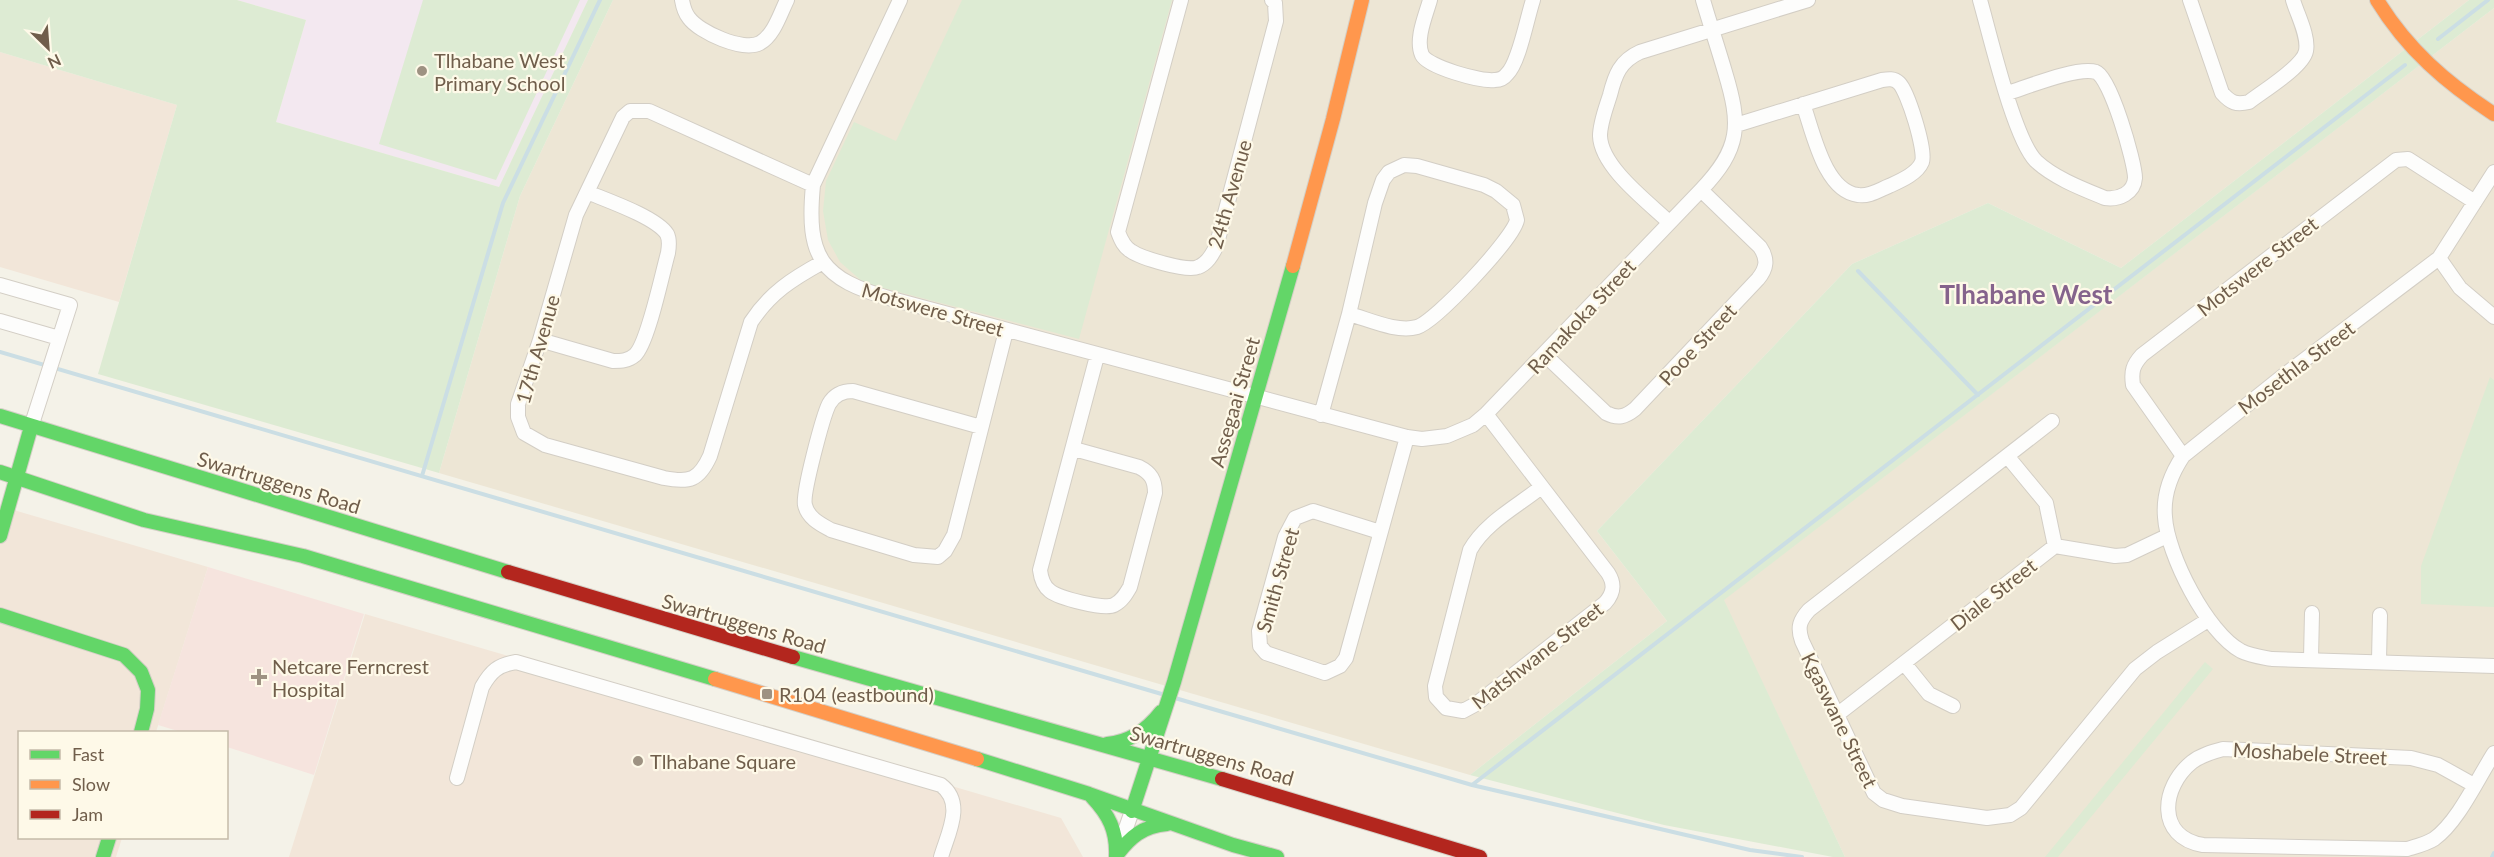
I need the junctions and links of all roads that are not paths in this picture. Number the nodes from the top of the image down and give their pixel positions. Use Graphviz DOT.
graph roads {
  1 [pos="682,0"];
  2 [pos="787,0"];
  3 [pos="900,0"];
  4 [pos="1182,0"];
  5 [pos="1272,0"];
  6 [pos="1362,0"];
  7 [pos="1430,0"];
  8 [pos="1533,0"];
  9 [pos="1703,0"];
  10 [pos="1808,0"];
  11 [pos="1980,0"];
  12 [pos="2190,0"];
  13 [pos="2293,0"];
  14 [pos="2377,0"];
  15 [pos="1712,29"];
  16 [pos="2008,93"];
  17 [pos="1803,104"];
  18 [pos="2494,114"];
  19 [pos="1736,125"];
  20 [pos="2494,172"];
  21 [pos="813,185"];
  22 [pos="1701,190"];
  23 [pos="587,192"];
  24 [pos="2475,202"];
  25 [pos="1669,222"];
  26 [pos="2439,258"];
  27 [pos="823,262"];
  28 [pos="0,285"];
  29 [pos="1349,314"];
  30 [pos="2494,317"];
  31 [pos="0,321"];
  32 [pos="1006,331"];
  33 [pos="59,338"];
  34 [pos="540,340"];
  35 [pos="1544,354"];
  36 [pos="1097,356"];
  37 [pos="1255,397"];
  38 [pos="1486,414"];
  39 [pos="1321,415"];
  40 [pos="0,416"];
  41 [pos="2052,422"];
  42 [pos="31,427"];
  43 [pos="981,427"];
  44 [pos="1407,437"];
  45 [pos="1074,449"];
  46 [pos="2183,456"];
  47 [pos="2008,457"];
  48 [pos="0,472"];
  49 [pos="18,479"];
  50 [pos="1540,488"];
  51 [pos="1380,532"];
  52 [pos="0,536"];
  53 [pos="2167,536"];
  54 [pos="2055,546"];
  55 [pos="2312,613"];
  56 [pos="0,615"];
  57 [pos="2380,615"];
  58 [pos="2208,620"];
  59 [pos="2311,658"];
  60 [pos="2379,660"];
  61 [pos="1904,663"];
  62 [pos="2494,666"];
  63 [pos="1166,705"];
  64 [pos="1953,706"];
  65 [pos="1838,714"];
  66 [pos="141,731"];
  67 [pos="1093,742"];
  68 [pos="2494,753"];
  69 [pos="1148,756"];
  70 [pos="457,778"];
  71 [pos="2474,785"];
  72 [pos="1089,794"];
  73 [pos="1132,811"];
  74 [pos="1174,824"];
  75 [pos="108,839"];
  76 [pos="1116,856"];
  77 [pos="103,857"];
  78 [pos="941,857"];
  79 [pos="1277,857"];
  80 [pos="1480,857"];
  1 -- 2 [label="street"];
  3 -- 21 [label="street, Motswere Street"];
  4 -- 5 [label="street, 24th Avenue"];
  6 -- 37 [label="main road, Assegaai Street"];
  7 -- 8 [label="street"];
  9 -- 15 [label="street, Ramakoka Street"];
  10 -- 15 [label="street"];
  11 -- 16 [label="street"];
  12 -- 13 [label="street"];
  14 -- 18 [label="main road"];
  15 -- 19 [label="street, Ramakoka Street"];
  15 -- 25 [label="street"];
  16 -- 16 [label="street"];
  17 -- 17 [label="street"];
  17 -- 19 [label="street"];
  19 -- 22 [label="street, Ramakoka Street"];
  20 -- 24 [label="street, Mosethla Street"];
  21 -- 23 [label="street, 17th Avenue"];
  21 -- 27 [label="street, Motswere Street"];
  22 -- 25 [label="street, Ramakoka Street"];
  22 -- 35 [label="street, Pooe Street"];
  23 -- 34 [label="street, 17th Avenue"];
  23 -- 34 [label="street"];
  24 -- 26 [label="street, Mosethla Street"];
  24 -- 46 [label="street, Motswere Street"];
  25 -- 35 [label="street, Ramakoka Street"];
  26 -- 30 [label="street"];
  26 -- 46 [label="street, Mosethla Street"];
  27 -- 32 [label="street, Motswere Street"];
  27 -- 34 [label="street, 17th Avenue"];
  28 -- 33 [label="street"];
  29 -- 29 [label="street"];
  29 -- 39 [label="street"];
  31 -- 33 [label="street"];
  32 -- 36 [label="street, Motswere Street"];
  32 -- 43 [label="street"];
  33 -- 42 [label="street"];
  35 -- 38 [label="street, Ramakoka Street"];
  36 -- 37 [label="street, Motswere Street"];
  36 -- 45 [label="street"];
  37 -- 39 [label="street, Ramakoka Street"];
  37 -- 63 [label="main road, Assegaai Street"];
  38 -- 44 [label="street, Ramakoka Street"];
  38 -- 50 [label="street, Matshwane Street"];
  39 -- 44 [label="street, Ramakoka Street"];
  40 -- 42 [label="main road, Swartruggens Road"];
  41 -- 47 [label="street, Kgaswane Street"];
  42 -- 49 [label="main road"];
  42 -- 67 [label="main road, Swartruggens Road"];
  43 -- 43 [label="street"];
  44 -- 51 [label="street, Smith Street"];
  45 -- 45 [label="street"];
  46 -- 53 [label="street, Mosethla Street"];
  47 -- 54 [label="street"];
  47 -- 65 [label="street, Kgaswane Street"];
  48 -- 49 [label="main road"];
  49 -- 52 [label="main road"];
  49 -- 72 [label="main road"];
  50 -- 50 [label="street, Matshwane Street"];
  51 -- 51 [label="street, Smith Street"];
  53 -- 54 [label="street, Diale Street"];
  53 -- 58 [label="street, Mosethla Street"];
  54 -- 61 [label="street, Diale Street"];
  55 -- 59 [label="street"];
  56 -- 66 [label="main road"];
  57 -- 60 [label="street"];
  58 -- 59 [label="street"];
  58 -- 65 [label="street, Kgaswane Street"];
  59 -- 60 [label="street"];
  60 -- 62 [label="street"];
  61 -- 64 [label="street"];
  61 -- 65 [label="street, Diale Street"];
  63 -- 67 [label="main road"];
  63 -- 69 [label="main road, Assegaai Street"];
  67 -- 69 [label="main road, Swartruggens Road"];
  68 -- 71 [label="street, Moshabele Street"];
  69 -- 73 [label="main road, Assegaai Street"];
  69 -- 80 [label="main road, Swartruggens Road"];
  70 -- 78 [label="street"];
  71 -- 71 [label="street, Moshabele Street"];
  72 -- 73 [label="main road"];
  72 -- 76 [label="main road"];
  73 -- 74 [label="main road"];
  73 -- 76 [label="street"];
  74 -- 76 [label="main road"];
  74 -- 79 [label="main road"];
  75 -- 77 [label="main road"];
}
